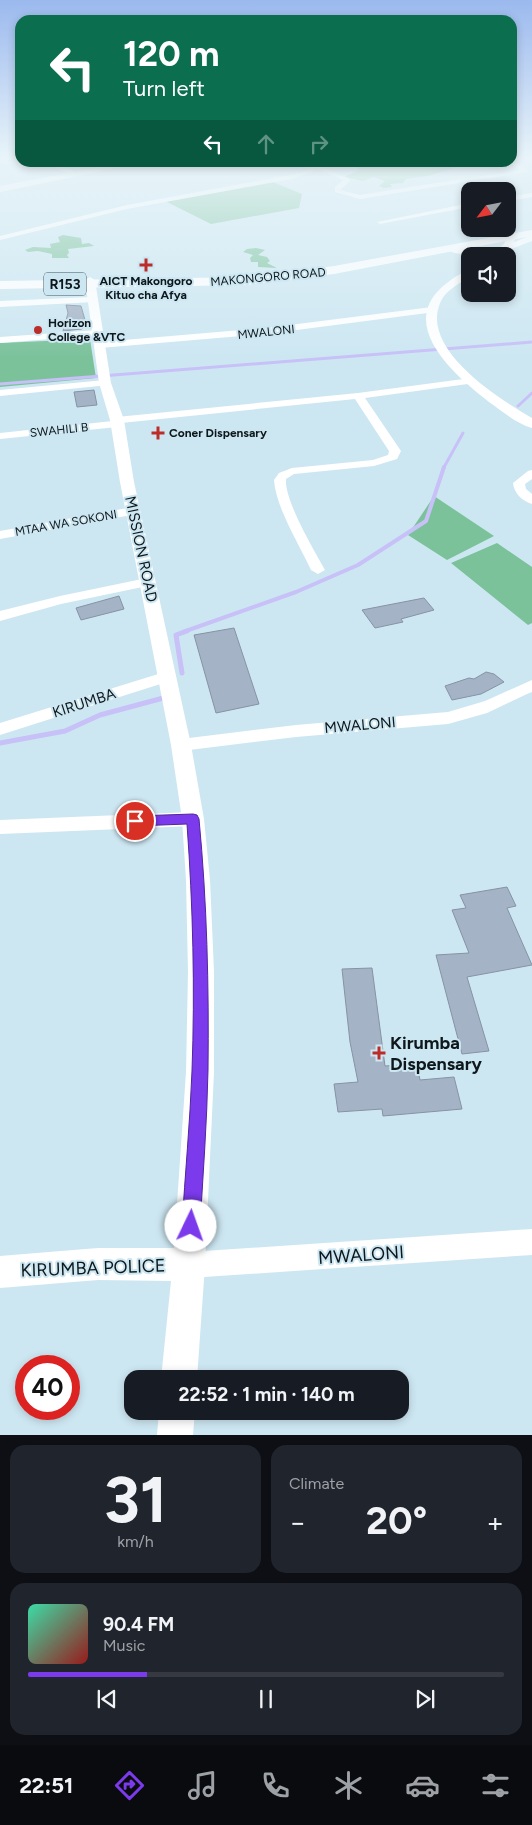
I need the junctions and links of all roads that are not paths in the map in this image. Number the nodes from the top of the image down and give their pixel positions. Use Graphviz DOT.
graph roads {
  1 [pos="61,223"];
  2 [pos="532,228"];
  3 [pos="516,231"];
  4 [pos="516,233"];
  5 [pos="532,233"];
  6 [pos="0,238"];
  7 [pos="480,238"];
  8 [pos="489,238"];
  9 [pos="532,238"];
  10 [pos="509,247"];
  11 [pos="451,249"];
  12 [pos="461,251"];
  13 [pos="461,279"];
  14 [pos="0,283"];
  15 [pos="90,290"];
  16 [pos="0,304"];
  17 [pos="432,310"];
  18 [pos="99,339"];
  19 [pos="0,340"];
  20 [pos="105,377"];
  21 [pos="471,381"];
  22 [pos="0,393"];
  23 [pos="358,396"];
  24 [pos="117,422"];
  25 [pos="532,424"];
  26 [pos="0,436"];
  27 [pos="532,474"];
  28 [pos="532,500"];
  29 [pos="133,511"];
  30 [pos="0,535"];
  31 [pos="318,570"];
  32 [pos="148,582"];
  33 [pos="0,616"];
  34 [pos="168,676"];
  35 [pos="532,685"];
  36 [pos="0,729"];
  37 [pos="181,745"];
  38 [pos="193,819"];
  39 [pos="0,827"];
  40 [pos="532,1242"];
  41 [pos="189,1265"];
  42 [pos="0,1272"];
  43 [pos="180,1370"];
  44 [pos="176,1420"];
  45 [pos="175,1435"];
  1 -- 6 [label="street"];
  2 -- 3 [label="main road, MAKONGORO ROAD / R153"];
  4 -- 5 [label="main road, MAKONGORO ROAD / R153"];
  7 -- 15 [label="main road, MAKONGORO ROAD / R153"];
  8 -- 11 [label="main road, MAKONGORO ROAD / R153"];
  9 -- 10 [label="street"];
  11 -- 12 [label="street"];
  11 -- 15 [label="main road, MAKONGORO ROAD / R153"];
  13 -- 17 [label="street"];
  14 -- 15 [label="main road, MAKONGORO ROAD / R153"];
  14 -- 15 [label="main road, MAKONGORO ROAD / R153"];
  15 -- 16 [label="street"];
  15 -- 18 [label="street, MISSION ROAD"];
  17 -- 18 [label="street, MWALONI"];
  17 -- 21 [label="street"];
  18 -- 19 [label="street, MWALONI"];
  18 -- 20 [label="street, MISSION ROAD"];
  20 -- 22 [label="street"];
  20 -- 24 [label="street, MISSION ROAD"];
  21 -- 23 [label="street"];
  21 -- 25 [label="street"];
  23 -- 24 [label="street"];
  23 -- 31 [label="street"];
  24 -- 26 [label="street, SWAHILI B"];
  24 -- 29 [label="street, MISSION ROAD"];
  27 -- 28 [label="street"];
  29 -- 30 [label="street, MTAA WA SOKONI"];
  29 -- 32 [label="street, MISSION ROAD"];
  32 -- 33 [label="street"];
  32 -- 34 [label="street, MISSION ROAD"];
  34 -- 36 [label="street, KIRUMBA"];
  34 -- 37 [label="street, MISSION ROAD"];
  35 -- 37 [label="street, MWALONI"];
  37 -- 38 [label="street, MISSION ROAD"];
  38 -- 39 [label="street"];
  38 -- 41 [label="street"];
  40 -- 41 [label="street, MWALONI"];
  41 -- 42 [label="street, KIRUMBA POLICE"];
  41 -- 43 [label="street"];
  44 -- 45 [label="street"];
}
